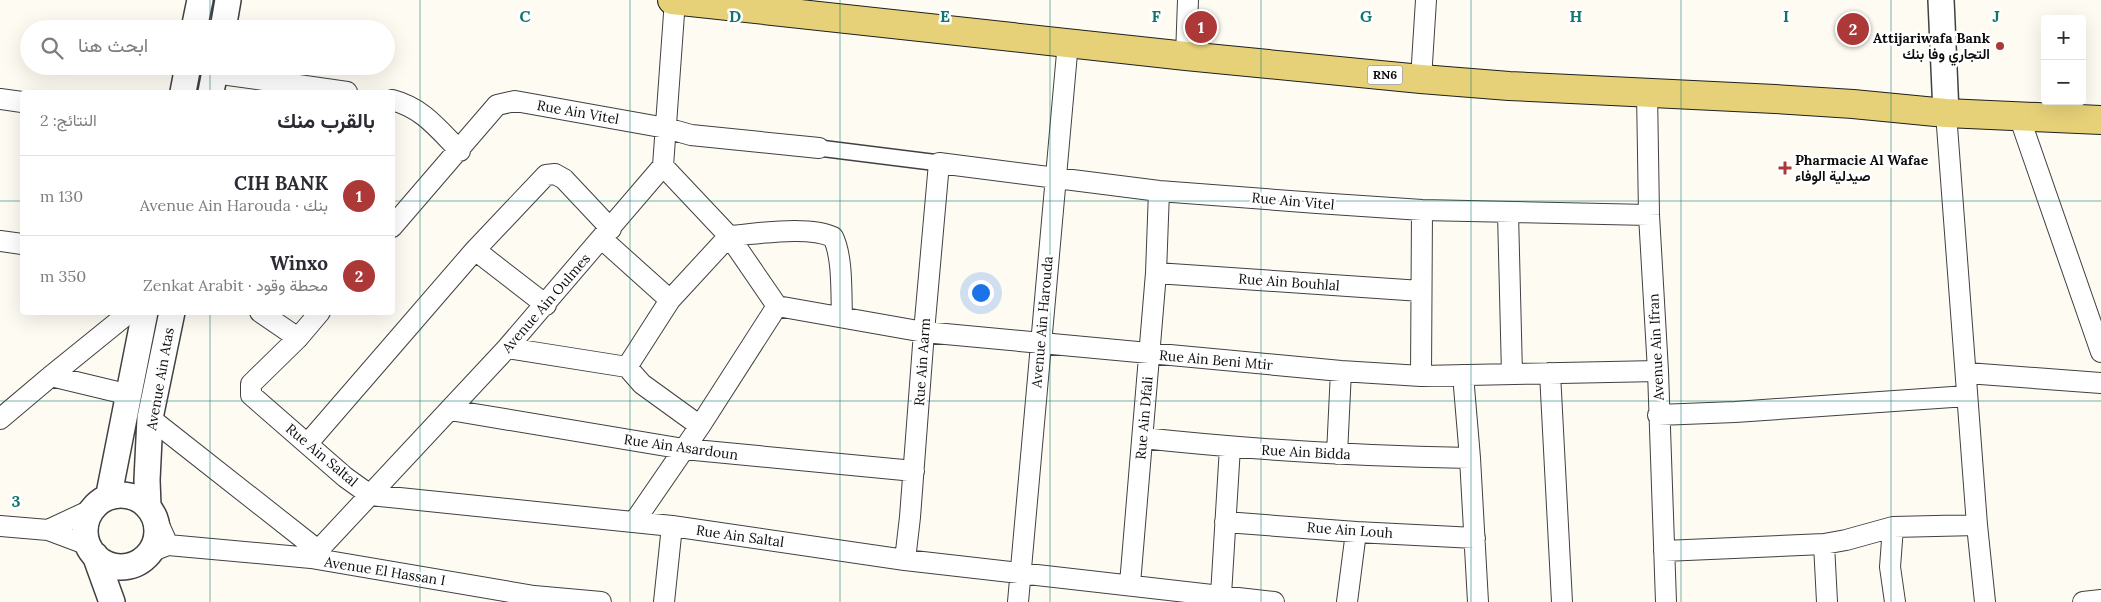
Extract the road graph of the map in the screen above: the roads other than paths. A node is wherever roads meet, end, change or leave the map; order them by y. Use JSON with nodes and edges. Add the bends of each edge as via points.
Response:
{"nodes":[{"id":1,"x":200,"y":0,"type":"edge"},
{"id":2,"x":228,"y":0,"type":"edge"},
{"id":3,"x":674,"y":0,"type":"edge"},
{"id":4,"x":1188,"y":0,"type":"edge"},
{"id":5,"x":1426,"y":0,"type":"edge"},
{"id":6,"x":1941,"y":0,"type":"edge"},
{"id":7,"x":706,"y":2,"type":"edge"},
{"id":8,"x":196,"y":20,"type":"edge"},
{"id":9,"x":225,"y":20,"type":"edge"},
{"id":10,"x":1068,"y":42,"type":"junction"},
{"id":11,"x":1186,"y":56,"type":"junction"},
{"id":12,"x":186,"y":75,"type":"edge"},
{"id":13,"x":214,"y":77,"type":"edge"},
{"id":14,"x":1421,"y":79,"type":"junction"},
{"id":15,"x":183,"y":90,"type":"edge"},
{"id":16,"x":329,"y":90,"type":"edge"},
{"id":17,"x":1647,"y":92,"type":"junction"},
{"id":18,"x":0,"y":99,"type":"edge"},
{"id":19,"x":395,"y":101,"type":"edge"},
{"id":20,"x":20,"y":102,"type":"edge"},
{"id":21,"x":1946,"y":113,"type":"junction"},
{"id":22,"x":2019,"y":116,"type":"junction"},
{"id":23,"x":2101,"y":120,"type":"edge"},
{"id":24,"x":666,"y":128,"type":"junction"},
{"id":25,"x":819,"y":148,"type":"joint"},
{"id":26,"x":460,"y":151,"type":"junction"},
{"id":27,"x":939,"y":163,"type":"junction"},
{"id":28,"x":663,"y":166,"type":"junction"},
{"id":29,"x":1055,"y":176,"type":"junction"},
{"id":30,"x":1159,"y":191,"type":"junction"},
{"id":31,"x":1422,"y":210,"type":"junction"},
{"id":32,"x":1508,"y":213,"type":"junction"},
{"id":33,"x":1649,"y":216,"type":"junction"},
{"id":34,"x":396,"y":217,"type":"edge"},
{"id":35,"x":606,"y":234,"type":"junction"},
{"id":36,"x":729,"y":236,"type":"junction"},
{"id":37,"x":0,"y":241,"type":"edge"},
{"id":38,"x":20,"y":244,"type":"edge"},
{"id":39,"x":475,"y":250,"type":"junction"},
{"id":40,"x":1156,"y":273,"type":"junction"},
{"id":41,"x":1421,"y":291,"type":"junction"},
{"id":42,"x":670,"y":300,"type":"junction"},
{"id":43,"x":546,"y":305,"type":"junction"},
{"id":44,"x":777,"y":306,"type":"junction"},
{"id":45,"x":126,"y":315,"type":"edge"},
{"id":46,"x":144,"y":315,"type":"edge"},
{"id":47,"x":171,"y":315,"type":"edge"},
{"id":48,"x":264,"y":315,"type":"edge"},
{"id":49,"x":317,"y":315,"type":"edge"},
{"id":50,"x":842,"y":318,"type":"junction"},
{"id":51,"x":924,"y":332,"type":"junction"},
{"id":52,"x":298,"y":338,"type":"junction"},
{"id":53,"x":1040,"y":343,"type":"junction"},
{"id":54,"x":507,"y":348,"type":"junction"},
{"id":55,"x":2101,"y":352,"type":"edge"},
{"id":56,"x":1150,"y":354,"type":"junction"},
{"id":57,"x":627,"y":367,"type":"junction"},
{"id":58,"x":1341,"y":371,"type":"junction"},
{"id":59,"x":1658,"y":371,"type":"junction"},
{"id":60,"x":1550,"y":373,"type":"junction"},
{"id":61,"x":1967,"y":373,"type":"junction"},
{"id":62,"x":1512,"y":374,"type":"junction"},
{"id":63,"x":1463,"y":375,"type":"junction"},
{"id":64,"x":51,"y":376,"type":"junction"},
{"id":65,"x":1421,"y":376,"type":"junction"},
{"id":66,"x":2101,"y":383,"type":"edge"},
{"id":67,"x":130,"y":395,"type":"junction"},
{"id":68,"x":1967,"y":396,"type":"junction"},
{"id":69,"x":450,"y":410,"type":"junction"},
{"id":70,"x":1658,"y":415,"type":"junction"},
{"id":71,"x":150,"y":418,"type":"junction"},
{"id":72,"x":0,"y":419,"type":"edge"},
{"id":73,"x":700,"y":426,"type":"junction"},
{"id":74,"x":1143,"y":438,"type":"junction"},
{"id":75,"x":308,"y":443,"type":"junction"},
{"id":76,"x":1230,"y":448,"type":"junction"},
{"id":77,"x":684,"y":450,"type":"junction"},
{"id":78,"x":1337,"y":454,"type":"junction"},
{"id":79,"x":1470,"y":458,"type":"junction"},
{"id":80,"x":914,"y":471,"type":"junction"},
{"id":81,"x":113,"y":495,"type":"junction"},
{"id":82,"x":370,"y":495,"type":"junction"},
{"id":83,"x":93,"y":509,"type":"junction"},
{"id":84,"x":151,"y":511,"type":"junction"},
{"id":85,"x":634,"y":522,"type":"junction"},
{"id":86,"x":1225,"y":522,"type":"junction"},
{"id":87,"x":1977,"y":525,"type":"junction"},
{"id":88,"x":0,"y":526,"type":"edge"},
{"id":89,"x":672,"y":526,"type":"junction"},
{"id":90,"x":1893,"y":527,"type":"junction"},
{"id":91,"x":48,"y":530,"type":"junction"},
{"id":92,"x":1356,"y":532,"type":"junction"},
{"id":93,"x":1475,"y":538,"type":"junction"},
{"id":94,"x":1824,"y":544,"type":"junction"},
{"id":95,"x":91,"y":550,"type":"junction"},
{"id":96,"x":1664,"y":551,"type":"junction"},
{"id":97,"x":153,"y":553,"type":"junction"},
{"id":98,"x":315,"y":554,"type":"junction"},
{"id":99,"x":905,"y":560,"type":"junction"},
{"id":100,"x":1020,"y":572,"type":"junction"},
{"id":101,"x":1130,"y":584,"type":"junction"},
{"id":102,"x":1221,"y":595,"type":"junction"},
{"id":103,"x":534,"y":599,"type":"edge"},
{"id":104,"x":2101,"y":600,"type":"edge"},
{"id":105,"x":112,"y":602,"type":"edge"},
{"id":106,"x":119,"y":602,"type":"edge"},
{"id":107,"x":601,"y":602,"type":"edge"},
{"id":108,"x":664,"y":602,"type":"edge"},
{"id":109,"x":1018,"y":602,"type":"edge"},
{"id":110,"x":1274,"y":602,"type":"edge"},
{"id":111,"x":1348,"y":602,"type":"edge"},
{"id":112,"x":1478,"y":602,"type":"edge"},
{"id":113,"x":1562,"y":602,"type":"edge"},
{"id":114,"x":1666,"y":602,"type":"edge"},
{"id":115,"x":1827,"y":602,"type":"edge"},
{"id":116,"x":1895,"y":602,"type":"edge"},
{"id":117,"x":1985,"y":602,"type":"edge"},
{"id":118,"x":2083,"y":602,"type":"edge"}],
"edges":[{"from":1,"to":8,"type":"street"},
{"from":2,"to":9,"type":"street"},
{"from":3,"to":7,"type":"main road","number":"RN6"},
{"from":3,"to":24,"type":"street"},
{"from":4,"to":11,"type":"street"},
{"from":5,"to":14,"type":"street"},
{"from":6,"to":21,"type":"street"},
{"from":7,"to":10,"type":"main road","number":"RN6"},
{"from":10,"to":11,"type":"main road","number":"RN6"},
{"from":10,"to":29,"type":"street","name":"Avenue Ain Harouda"},
{"from":11,"to":14,"type":"main road","number":"RN6"},
{"from":12,"to":15,"type":"street"},
{"from":13,"to":16,"type":"street"},
{"from":14,"to":17,"type":"main road","number":"RN6"},
{"from":17,"to":21,"type":"main road","number":"RN6"},
{"from":17,"to":33,"type":"street","name":"Avenue Ain Ifran"},
{"from":18,"to":20,"type":"street"},
{"from":19,"to":26,"type":"street","via":[[424,114]]},
{"from":21,"to":22,"type":"main road","number":"RN6"},
{"from":21,"to":61,"type":"street"},
{"from":22,"to":23,"type":"main road","number":"RN6"},
{"from":22,"to":55,"type":"street"},
{"from":24,"to":25,"type":"street","name":"Rue Ain Vitel","via":[[691,135]]},
{"from":24,"to":26,"type":"street","name":"Rue Ain Vitel","via":[[515,101],[504,102],[497,105]]},
{"from":24,"to":28,"type":"street"},
{"from":25,"to":27,"type":"street"},
{"from":26,"to":34,"type":"street","name":"Rue Ain Vitel"},
{"from":27,"to":29,"type":"street","name":"Rue Ain Vitel"},
{"from":27,"to":51,"type":"street","name":"Rue Ain Aarm"},
{"from":28,"to":35,"type":"street","name":"Avenue Ain Oulmes"},
{"from":28,"to":36,"type":"street"},
{"from":29,"to":30,"type":"street","name":"Rue Ain Vitel"},
{"from":29,"to":53,"type":"street","name":"Avenue Ain Harouda"},
{"from":30,"to":31,"type":"street","name":"Rue Ain Vitel"},
{"from":30,"to":40,"type":"street","name":"Rue Ain Dfali"},
{"from":31,"to":32,"type":"street","name":"Rue Ain Vitel"},
{"from":31,"to":41,"type":"street"},
{"from":32,"to":33,"type":"street","name":"Rue Ain Vitel"},
{"from":32,"to":62,"type":"street"},
{"from":33,"to":59,"type":"street","name":"Avenue Ain Ifran"},
{"from":35,"to":39,"type":"street","via":[[564,179],[551,174],[541,179]]},
{"from":35,"to":42,"type":"street"},
{"from":35,"to":43,"type":"street","name":"Avenue Ain Oulmes"},
{"from":36,"to":42,"type":"street"},
{"from":36,"to":44,"type":"street"},
{"from":36,"to":50,"type":"street","via":[[801,231],[833,237],[838,257]]},
{"from":37,"to":38,"type":"street"},
{"from":39,"to":43,"type":"street"},
{"from":39,"to":75,"type":"street"},
{"from":40,"to":41,"type":"street","name":"Rue Ain Bouhlal"},
{"from":40,"to":56,"type":"street","name":"Rue Ain Dfali"},
{"from":41,"to":65,"type":"street"},
{"from":42,"to":57,"type":"street"},
{"from":43,"to":54,"type":"street","name":"Avenue Ain Oulmes"},
{"from":44,"to":50,"type":"street","name":"Rue Ain Beni Mtir"},
{"from":44,"to":73,"type":"street"},
{"from":45,"to":64,"type":"street"},
{"from":46,"to":67,"type":"street","name":"Avenue Ain Atas"},
{"from":47,"to":71,"type":"street","name":"Avenue Ain Atas"},
{"from":48,"to":52,"type":"street"},
{"from":49,"to":52,"type":"street"},
{"from":50,"to":51,"type":"street","name":"Rue Ain Beni Mtir"},
{"from":51,"to":53,"type":"street","name":"Rue Ain Beni Mtir"},
{"from":51,"to":80,"type":"street","name":"Rue Ain Aarm"},
{"from":52,"to":75,"type":"street","name":"Rue Ain Saltal","via":[[251,384],[251,395]]},
{"from":53,"to":56,"type":"street","name":"Rue Ain Beni Mtir"},
{"from":53,"to":100,"type":"street","name":"Avenue Ain Harouda"},
{"from":54,"to":57,"type":"street"},
{"from":54,"to":69,"type":"street","name":"Avenue Ain Oulmes"},
{"from":56,"to":58,"type":"street","name":"Rue Ain Beni Mtir"},
{"from":56,"to":74,"type":"street","name":"Rue Ain Dfali"},
{"from":57,"to":73,"type":"street","via":[[642,384]]},
{"from":58,"to":65,"type":"street","name":"Rue Ain Beni Mtir"},
{"from":58,"to":78,"type":"street"},
{"from":59,"to":60,"type":"street","name":"Rue Ain Beni Mtir"},
{"from":59,"to":70,"type":"street","name":"Avenue Ain Ifran"},
{"from":60,"to":62,"type":"street","name":"Rue Ain Beni Mtir"},
{"from":60,"to":113,"type":"street"},
{"from":61,"to":66,"type":"street"},
{"from":61,"to":68,"type":"street"},
{"from":62,"to":63,"type":"street","name":"Rue Ain Beni Mtir"},
{"from":63,"to":65,"type":"street","name":"Rue Ain Beni Mtir"},
{"from":63,"to":79,"type":"street"},
{"from":64,"to":67,"type":"street"},
{"from":64,"to":72,"type":"street"},
{"from":67,"to":81,"type":"street","name":"Avenue Ain Atas","via":[[109,494]]},
{"from":68,"to":70,"type":"street"},
{"from":68,"to":87,"type":"street"},
{"from":69,"to":77,"type":"street","name":"Rue Ain Asardoun"},
{"from":69,"to":82,"type":"street","name":"Avenue Ain Oulmes"},
{"from":70,"to":96,"type":"street","name":"Avenue Ain Ifran"},
{"from":71,"to":84,"type":"street","name":"Avenue Ain Atas","via":[[147,480]]},
{"from":71,"to":98,"type":"street"},
{"from":73,"to":77,"type":"street"},
{"from":74,"to":76,"type":"street","name":"Rue Ain Bidda"},
{"from":74,"to":101,"type":"street","name":"Rue Ain Dfali"},
{"from":75,"to":82,"type":"street","name":"Rue Ain Saltal"},
{"from":76,"to":78,"type":"street","name":"Rue Ain Bidda"},
{"from":76,"to":86,"type":"street"},
{"from":77,"to":80,"type":"street","name":"Rue Ain Asardoun"},
{"from":77,"to":85,"type":"street"},
{"from":78,"to":79,"type":"street","name":"Rue Ain Bidda"},
{"from":79,"to":93,"type":"street"},
{"from":80,"to":99,"type":"street","name":"Rue Ain Aarm"},
{"from":81,"to":83,"type":"street"},
{"from":81,"to":84,"type":"street","via":[[138,498]]},
{"from":82,"to":85,"type":"street","name":"Rue Ain Saltal"},
{"from":82,"to":98,"type":"street","name":"Avenue Ain Oulmes"},
{"from":83,"to":91,"type":"street"},
{"from":83,"to":95,"type":"street","via":[[86,526]]},
{"from":84,"to":97,"type":"street","via":[[158,528]]},
{"from":85,"to":89,"type":"street","name":"Rue Ain Saltal"},
{"from":86,"to":92,"type":"street","name":"Rue Ain Louh"},
{"from":86,"to":102,"type":"street"},
{"from":87,"to":90,"type":"street"},
{"from":87,"to":117,"type":"street"},
{"from":88,"to":91,"type":"street"},
{"from":89,"to":99,"type":"street","name":"Rue Ain Saltal"},
{"from":89,"to":108,"type":"street"},
{"from":90,"to":94,"type":"street"},
{"from":90,"to":116,"type":"street","via":[[1890,567]]},
{"from":91,"to":95,"type":"street"},
{"from":92,"to":93,"type":"street","name":"Rue Ain Louh"},
{"from":92,"to":111,"type":"street"},
{"from":93,"to":112,"type":"street"},
{"from":94,"to":96,"type":"street"},
{"from":94,"to":115,"type":"street"},
{"from":95,"to":97,"type":"street","via":[[112,566],[122,567]]},
{"from":95,"to":105,"type":"street"},
{"from":96,"to":114,"type":"street","name":"Avenue Ain Ifran"},
{"from":97,"to":98,"type":"street","name":"Avenue El Hassan I"},
{"from":97,"to":106,"type":"street"},
{"from":98,"to":103,"type":"street","name":"Avenue El Hassan I"},
{"from":99,"to":100,"type":"street","name":"Rue Ain Saltal"},
{"from":100,"to":101,"type":"street","name":"Rue Ain Saltal"},
{"from":100,"to":109,"type":"street","name":"Avenue Ain Harouda"},
{"from":101,"to":102,"type":"street","name":"Rue Ain Saltal"},
{"from":102,"to":110,"type":"street","name":"Rue Ain Saltal"},
{"from":103,"to":107,"type":"street","name":"Avenue El Hassan I"},
{"from":104,"to":118,"type":"street"}]}
